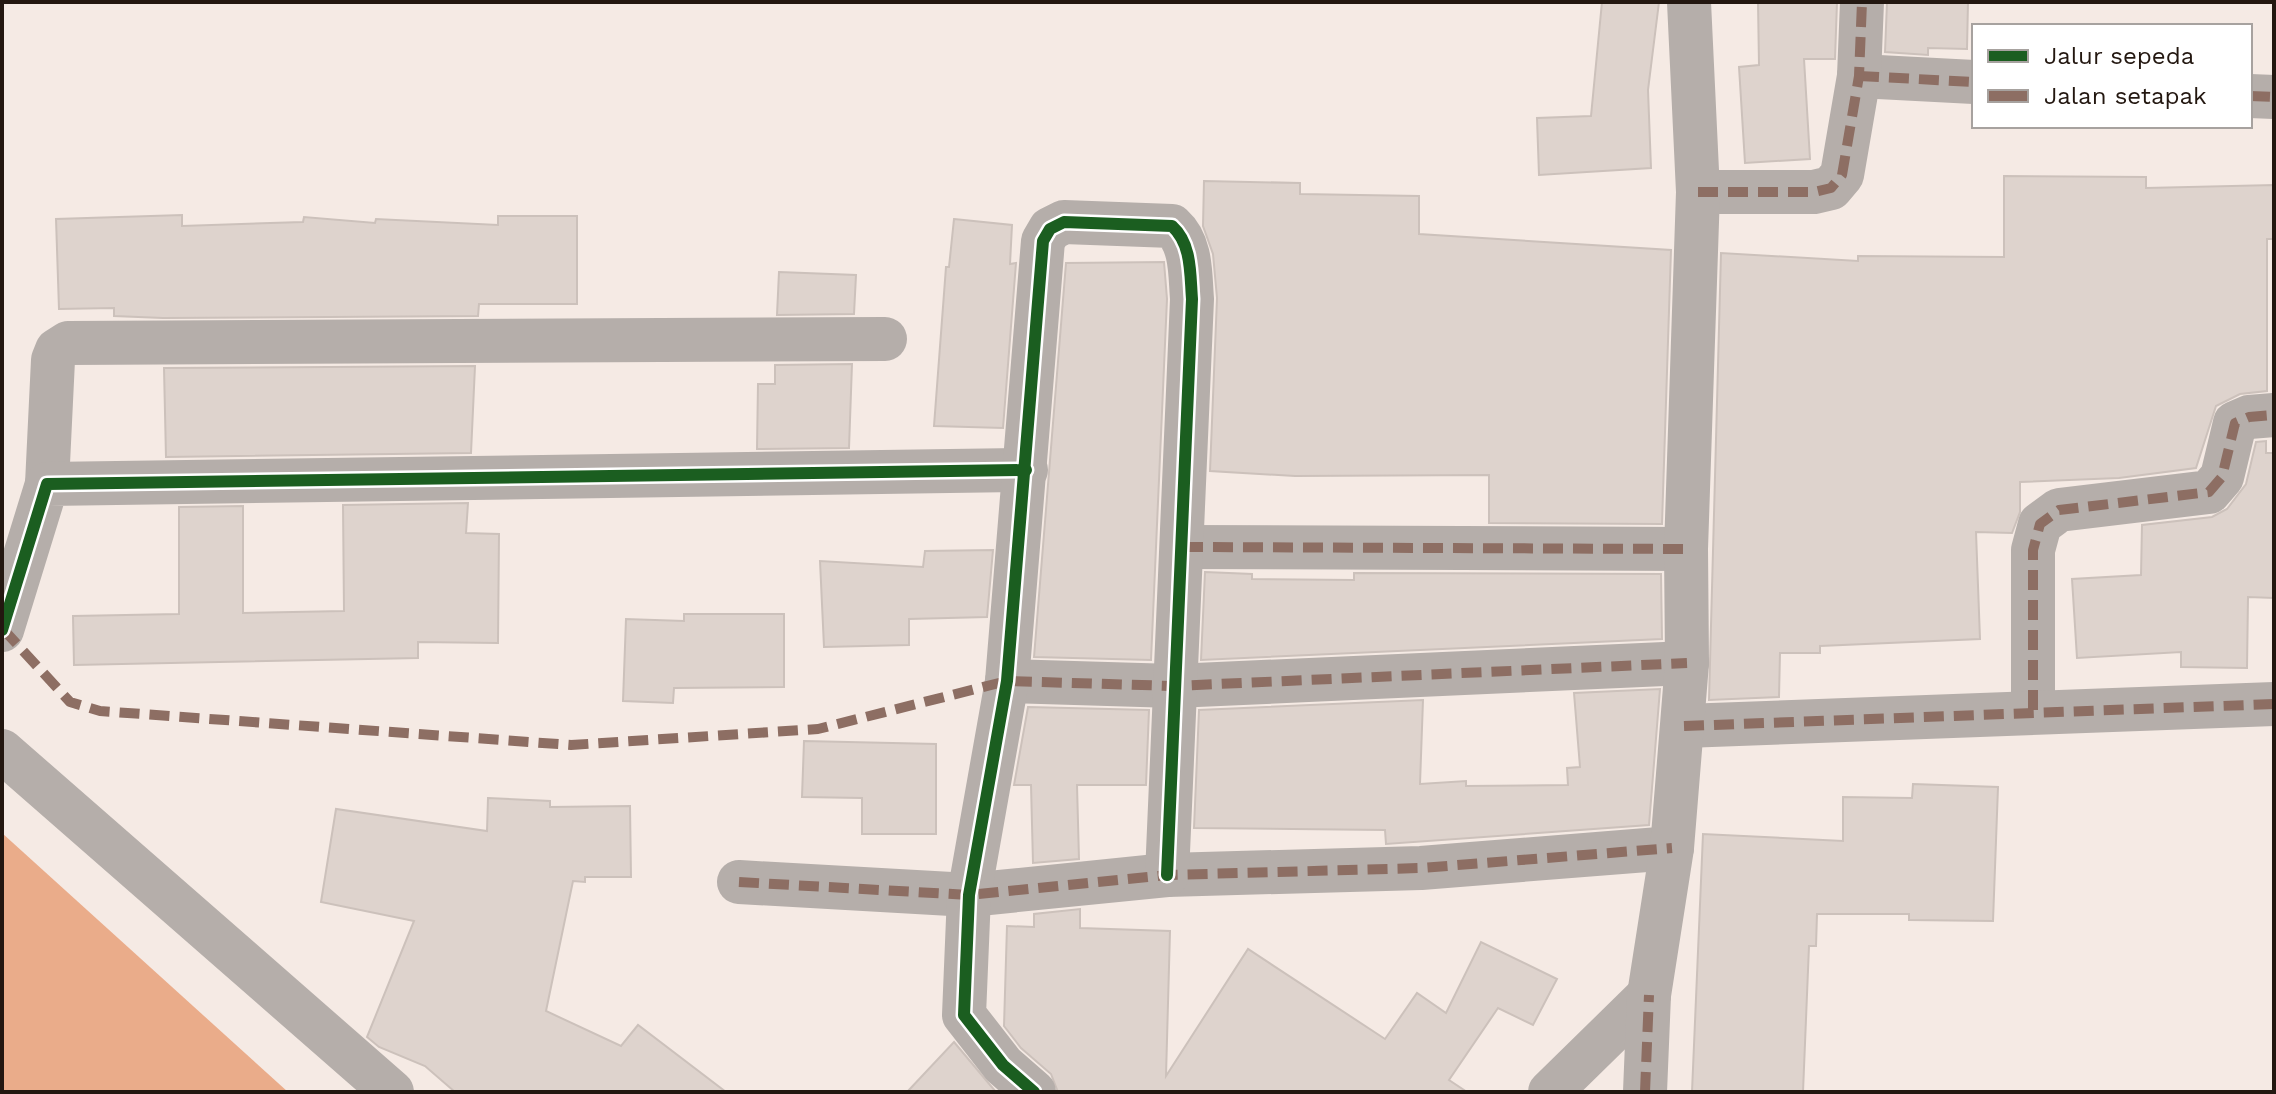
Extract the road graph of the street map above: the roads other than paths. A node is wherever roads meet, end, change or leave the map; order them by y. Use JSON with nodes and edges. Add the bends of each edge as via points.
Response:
{"nodes":[{"id":1,"x":1689,"y":2,"type":"edge"},
{"id":2,"x":1862,"y":2,"type":"edge"},
{"id":3,"x":1859,"y":76,"type":"junction"},
{"id":4,"x":1972,"y":82,"type":"edge"},
{"id":5,"x":2252,"y":96,"type":"edge"},
{"id":6,"x":2274,"y":97,"type":"edge"},
{"id":7,"x":1698,"y":192,"type":"junction"},
{"id":8,"x":885,"y":339,"type":"dead end"},
{"id":9,"x":2274,"y":415,"type":"edge"},
{"id":10,"x":1026,"y":470,"type":"junction"},
{"id":11,"x":47,"y":484,"type":"junction"},
{"id":12,"x":1183,"y":547,"type":"junction"},
{"id":13,"x":1686,"y":549,"type":"junction"},
{"id":14,"x":2,"y":630,"type":"edge"},
{"id":15,"x":1687,"y":663,"type":"junction"},
{"id":16,"x":1007,"y":681,"type":"junction"},
{"id":17,"x":1174,"y":686,"type":"junction"},
{"id":18,"x":2274,"y":704,"type":"edge"},
{"id":19,"x":2033,"y":710,"type":"junction"},
{"id":20,"x":1684,"y":726,"type":"junction"},
{"id":21,"x":2,"y":751,"type":"edge"},
{"id":22,"x":1672,"y":848,"type":"junction"},
{"id":23,"x":1167,"y":875,"type":"junction"},
{"id":24,"x":739,"y":882,"type":"dead end"},
{"id":25,"x":969,"y":895,"type":"junction"},
{"id":26,"x":1649,"y":995,"type":"junction"},
{"id":27,"x":392,"y":1092,"type":"edge"},
{"id":28,"x":1034,"y":1092,"type":"edge"},
{"id":29,"x":1550,"y":1092,"type":"edge"},
{"id":30,"x":1645,"y":1092,"type":"edge"}],
"edges":[{"from":1,"to":7,"type":"street"},
{"from":2,"to":3,"type":"street"},
{"from":3,"to":4,"type":"street"},
{"from":3,"to":7,"type":"street","via":[[1842,175],[1831,188]]},
{"from":5,"to":6,"type":"street"},
{"from":7,"to":13,"type":"street"},
{"from":8,"to":11,"type":"street","via":[[68,343],[53,360]]},
{"from":9,"to":19,"type":"street","via":[[2235,423],[2222,477],[2209,492],[2059,510],[2040,524],[2033,550]]},
{"from":10,"to":11,"type":"street"},
{"from":10,"to":12,"type":"street","via":[[1043,241],[1050,229],[1064,222],[1172,226],[1183,236],[1192,299]]},
{"from":10,"to":16,"type":"street"},
{"from":11,"to":14,"type":"street"},
{"from":12,"to":13,"type":"street"},
{"from":12,"to":17,"type":"street"},
{"from":13,"to":15,"type":"street"},
{"from":15,"to":17,"type":"street"},
{"from":15,"to":20,"type":"street"},
{"from":16,"to":17,"type":"street"},
{"from":16,"to":25,"type":"street"},
{"from":17,"to":23,"type":"street"},
{"from":18,"to":19,"type":"street"},
{"from":19,"to":20,"type":"street"},
{"from":20,"to":22,"type":"street"},
{"from":21,"to":27,"type":"street"},
{"from":22,"to":23,"type":"street","via":[[1421,868]]},
{"from":22,"to":26,"type":"street"},
{"from":23,"to":25,"type":"street"},
{"from":24,"to":25,"type":"street"},
{"from":25,"to":28,"type":"street","via":[[964,1015],[1003,1065]]},
{"from":26,"to":29,"type":"street"},
{"from":26,"to":30,"type":"street"}]}
